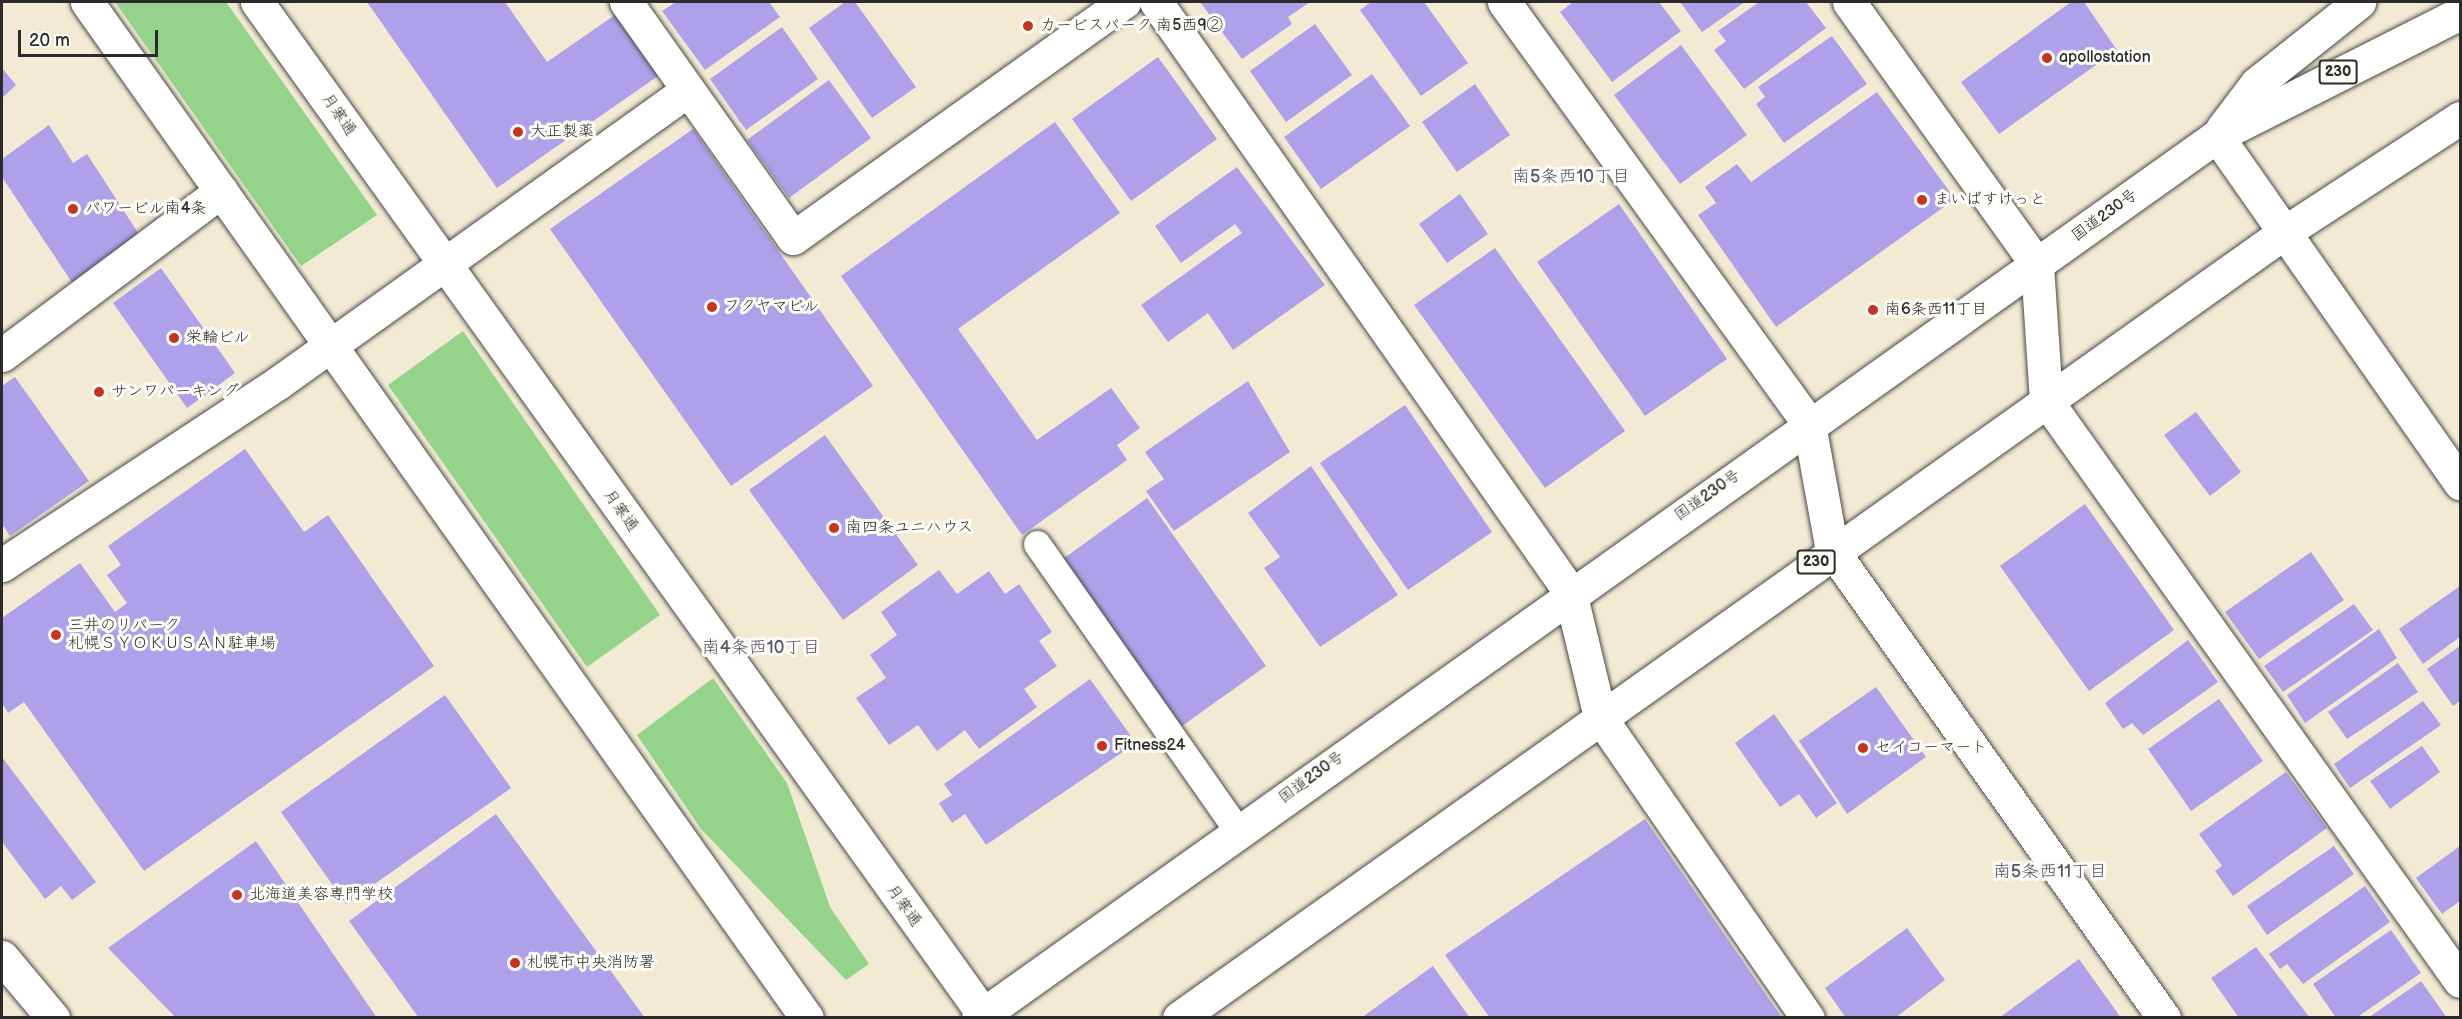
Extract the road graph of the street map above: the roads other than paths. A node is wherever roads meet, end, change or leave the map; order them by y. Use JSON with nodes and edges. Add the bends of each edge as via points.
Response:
{"nodes":[{"id":1,"x":87,"y":2,"type":"edge"},
{"id":2,"x":257,"y":2,"type":"edge"},
{"id":3,"x":626,"y":2,"type":"edge"},
{"id":4,"x":1124,"y":2,"type":"edge"},
{"id":5,"x":1156,"y":2,"type":"edge"},
{"id":6,"x":1504,"y":2,"type":"edge"},
{"id":7,"x":1849,"y":2,"type":"edge"},
{"id":8,"x":2359,"y":2,"type":"edge"},
{"id":9,"x":2460,"y":13,"type":"edge"},
{"id":10,"x":688,"y":90,"type":"junction"},
{"id":11,"x":2460,"y":118,"type":"edge"},
{"id":12,"x":2217,"y":136,"type":"junction"},
{"id":13,"x":221,"y":191,"type":"junction"},
{"id":14,"x":2285,"y":231,"type":"junction"},
{"id":15,"x":444,"y":265,"type":"junction"},
{"id":16,"x":2037,"y":265,"type":"junction"},
{"id":17,"x":330,"y":345,"type":"junction"},
{"id":18,"x":2,"y":355,"type":"edge"},
{"id":19,"x":2046,"y":400,"type":"junction"},
{"id":20,"x":1809,"y":424,"type":"junction"},
{"id":21,"x":2460,"y":483,"type":"edge"},
{"id":22,"x":1037,"y":544,"type":"dead end"},
{"id":23,"x":1832,"y":550,"type":"junction"},
{"id":24,"x":2,"y":565,"type":"edge"},
{"id":25,"x":1570,"y":592,"type":"junction"},
{"id":26,"x":1599,"y":717,"type":"junction"},
{"id":27,"x":1238,"y":831,"type":"junction"},
{"id":28,"x":2,"y":957,"type":"edge"},
{"id":29,"x":2460,"y":981,"type":"edge"},
{"id":30,"x":983,"y":1016,"type":"edge"},
{"id":31,"x":53,"y":1017,"type":"edge"},
{"id":32,"x":807,"y":1017,"type":"edge"},
{"id":33,"x":1179,"y":1017,"type":"edge"},
{"id":34,"x":1808,"y":1017,"type":"edge"},
{"id":35,"x":2164,"y":1017,"type":"edge"}],
"edges":[{"from":1,"to":13,"type":"main road"},
{"from":2,"to":15,"type":"main road","name":"月寒通"},
{"from":3,"to":10,"type":"main road"},
{"from":4,"to":10,"type":"main road","via":[[793,238]]},
{"from":5,"to":25,"type":"main road"},
{"from":6,"to":20,"type":"main road"},
{"from":7,"to":16,"type":"main road"},
{"from":8,"to":12,"type":"main road","via":[[2256,84]]},
{"from":9,"to":12,"type":"main road","name":"国道230号","number":"230"},
{"from":10,"to":15,"type":"main road"},
{"from":11,"to":14,"type":"main road","number":"230"},
{"from":12,"to":14,"type":"main road"},
{"from":12,"to":16,"type":"main road","name":"国道230号","number":"230"},
{"from":13,"to":17,"type":"main road"},
{"from":13,"to":18,"type":"main road"},
{"from":14,"to":19,"type":"main road","number":"230"},
{"from":14,"to":21,"type":"main road"},
{"from":15,"to":17,"type":"main road"},
{"from":15,"to":30,"type":"main road","name":"月寒通"},
{"from":16,"to":19,"type":"main road"},
{"from":16,"to":20,"type":"main road","name":"国道230号","number":"230"},
{"from":17,"to":24,"type":"main road"},
{"from":17,"to":32,"type":"main road"},
{"from":19,"to":23,"type":"main road","number":"230"},
{"from":19,"to":29,"type":"main road"},
{"from":20,"to":23,"type":"main road"},
{"from":20,"to":25,"type":"main road","name":"国道230号","number":"230"},
{"from":22,"to":27,"type":"lane"},
{"from":23,"to":26,"type":"main road","number":"230"},
{"from":23,"to":35,"type":"main road"},
{"from":25,"to":26,"type":"main road"},
{"from":25,"to":27,"type":"main road","name":"国道230号","number":"230"},
{"from":26,"to":33,"type":"main road","number":"230"},
{"from":26,"to":34,"type":"main road"},
{"from":27,"to":30,"type":"main road","name":"国道230号","number":"230"},
{"from":28,"to":31,"type":"main road"}]}
